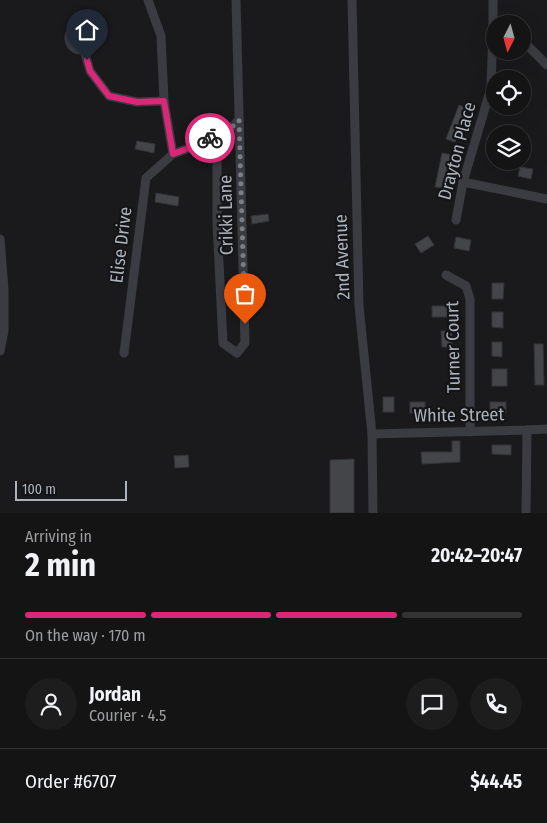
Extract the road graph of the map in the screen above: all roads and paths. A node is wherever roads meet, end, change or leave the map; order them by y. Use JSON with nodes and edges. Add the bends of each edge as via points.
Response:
{"nodes":[{"id":1,"x":148,"y":0,"type":"edge"},
{"id":2,"x":236,"y":0,"type":"edge"},
{"id":3,"x":352,"y":0,"type":"edge"},
{"id":4,"x":493,"y":0,"type":"edge"},
{"id":5,"x":494,"y":15,"type":"edge"},
{"id":6,"x":531,"y":49,"type":"edge"},
{"id":7,"x":84,"y":50,"type":"dead end"},
{"id":8,"x":492,"y":60,"type":"edge"},
{"id":9,"x":547,"y":65,"type":"edge"},
{"id":10,"x":164,"y":101,"type":"junction"},
{"id":11,"x":239,"y":120,"type":"junction"},
{"id":12,"x":217,"y":136,"type":"junction"},
{"id":13,"x":173,"y":154,"type":"junction"},
{"id":14,"x":463,"y":182,"type":"junction"},
{"id":15,"x":547,"y":199,"type":"edge"},
{"id":16,"x":456,"y":220,"type":"dead end"},
{"id":17,"x":0,"y":239,"type":"edge"},
{"id":18,"x":446,"y":274,"type":"dead end"},
{"id":19,"x":0,"y":352,"type":"edge"},
{"id":20,"x":124,"y":353,"type":"dead end"},
{"id":21,"x":547,"y":429,"type":"edge"},
{"id":22,"x":527,"y":430,"type":"junction"},
{"id":23,"x":470,"y":432,"type":"junction"},
{"id":24,"x":372,"y":434,"type":"junction"},
{"id":25,"x":373,"y":513,"type":"edge"},
{"id":26,"x":526,"y":513,"type":"edge"}],
"edges":[{"from":1,"to":10,"type":"street","via":[[161,36]]},
{"from":2,"to":11,"type":"street","name":"Crikki Lane"},
{"from":3,"to":24,"type":"street","name":"2nd Avenue","via":[[359,306]]},
{"from":4,"to":5,"type":"street","name":"Drayton Place"},
{"from":6,"to":9,"type":"street"},
{"from":7,"to":10,"type":"street","via":[[90,71],[109,96],[137,102]]},
{"from":8,"to":14,"type":"street","name":"Drayton Place","via":[[491,88]]},
{"from":10,"to":13,"type":"street"},
{"from":11,"to":12,"type":"street","name":"Elise Drive","via":[[225,134]]},
{"from":11,"to":12,"type":"street","name":"Crikki Lane","via":[[245,343],[237,353],[223,343],[217,224]]},
{"from":12,"to":13,"type":"street","name":"Elise Drive"},
{"from":13,"to":20,"type":"street","name":"Elise Drive","via":[[146,178]]},
{"from":14,"to":15,"type":"street"},
{"from":14,"to":16,"type":"street","name":"Drayton Place"},
{"from":17,"to":19,"type":"street","via":[[4,289],[4,331]]},
{"from":18,"to":23,"type":"street","name":"Turner Court","via":[[466,286],[470,298]]},
{"from":21,"to":22,"type":"street","name":"White Street"},
{"from":22,"to":23,"type":"street","name":"White Street"},
{"from":22,"to":26,"type":"street"},
{"from":23,"to":24,"type":"street","name":"White Street"},
{"from":24,"to":25,"type":"street","name":"2nd Avenue"}]}
